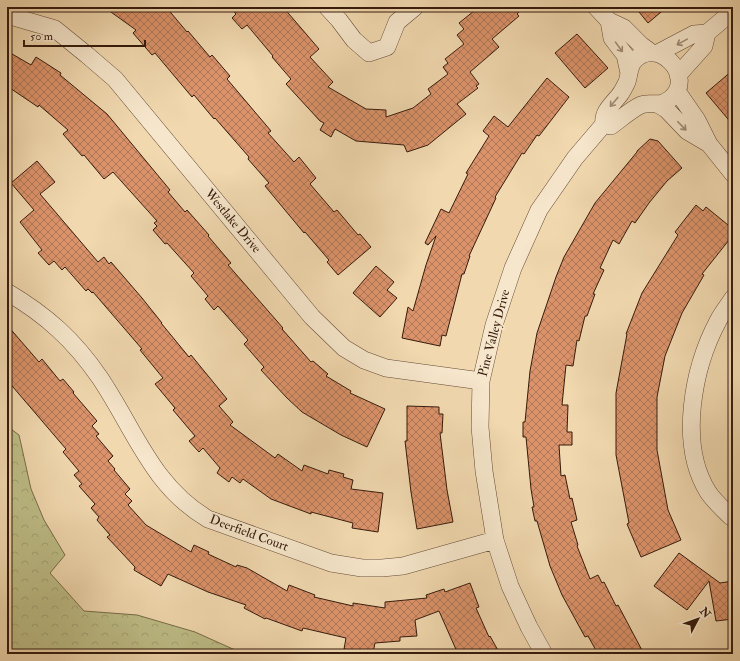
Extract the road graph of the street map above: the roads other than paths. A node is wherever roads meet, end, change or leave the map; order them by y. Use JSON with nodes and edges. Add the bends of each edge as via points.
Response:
{"nodes":[{"id":1,"x":328,"y":7,"type":"edge"},
{"id":2,"x":415,"y":7,"type":"edge"},
{"id":3,"x":596,"y":7,"type":"edge"},
{"id":4,"x":733,"y":11,"type":"edge"},
{"id":5,"x":7,"y":15,"type":"edge"},
{"id":6,"x":609,"y":21,"type":"junction"},
{"id":7,"x":707,"y":33,"type":"junction"},
{"id":8,"x":655,"y":53,"type":"junction"},
{"id":9,"x":628,"y":77,"type":"junction"},
{"id":10,"x":678,"y":83,"type":"junction"},
{"id":11,"x":651,"y":104,"type":"junction"},
{"id":12,"x":604,"y":124,"type":"junction"},
{"id":13,"x":709,"y":144,"type":"junction"},
{"id":14,"x":733,"y":174,"type":"edge"},
{"id":15,"x":7,"y":292,"type":"edge"},
{"id":16,"x":733,"y":298,"type":"edge"},
{"id":17,"x":481,"y":381,"type":"junction"},
{"id":18,"x":731,"y":517,"type":"dead end"},
{"id":19,"x":495,"y":540,"type":"junction"},
{"id":20,"x":544,"y":654,"type":"edge"}],
"edges":[{"from":1,"to":2,"type":"street","via":[[354,40],[369,53],[387,47],[397,22]]},
{"from":3,"to":6,"type":"street"},
{"from":4,"to":7,"type":"street","name":"Pine Valley Drive"},
{"from":5,"to":17,"type":"street","name":"Westlake Drive","via":[[54,30],[115,79],[312,317],[344,348],[364,360],[386,368]]},
{"from":6,"to":8,"type":"street","via":[[624,28],[641,45]]},
{"from":6,"to":9,"type":"street","one_way":true,"via":[[612,38],[625,55]]},
{"from":7,"to":8,"type":"street","name":"Pine Valley Drive","one_way":true,"via":[[694,34]]},
{"from":7,"to":10,"type":"street","name":"Pine Valley Drive","via":[[704,46]]},
{"from":8,"to":9,"type":"street","name":"Pine Valley Drive","via":[[637,58]]},
{"from":8,"to":10,"type":"street","via":[[665,56],[675,66]]},
{"from":9,"to":11,"type":"street","via":[[633,96],[638,101]]},
{"from":9,"to":12,"type":"street","name":"Pine Valley Drive","one_way":true,"via":[[620,94],[605,113]]},
{"from":10,"to":11,"type":"street","name":"Pine Valley Drive","via":[[669,100]]},
{"from":10,"to":13,"type":"street"},
{"from":11,"to":12,"type":"street","name":"Pine Valley Drive","via":[[611,126]]},
{"from":11,"to":13,"type":"street","one_way":true,"via":[[666,109],[687,131]]},
{"from":12,"to":17,"type":"street","name":"Pine Valley Drive","via":[[575,158],[539,210],[513,268],[494,325]]},
{"from":13,"to":14,"type":"street"},
{"from":15,"to":19,"type":"street","name":"Deerfield Court","via":[[41,314],[71,341],[100,378],[165,484],[195,512],[208,519],[331,563],[362,568],[403,566]]},
{"from":16,"to":18,"type":"street","via":[[718,320],[698,373],[692,429],[694,453],[708,492]]},
{"from":17,"to":19,"type":"street","name":"Pine Valley Drive","via":[[480,427]]},
{"from":19,"to":20,"type":"street","name":"Pine Valley Drive","via":[[510,586]]}]}
